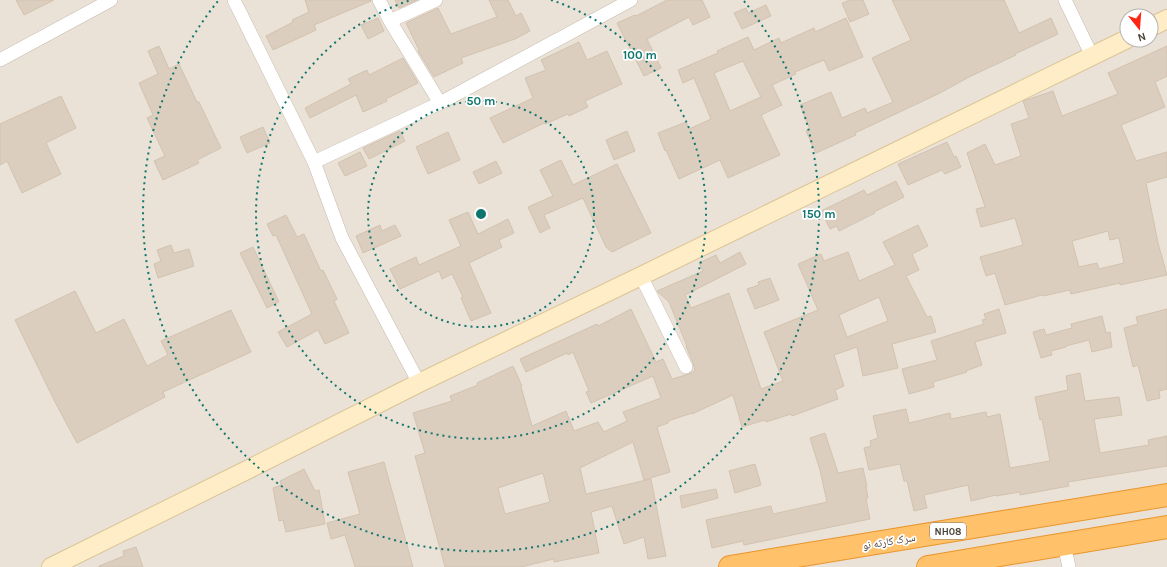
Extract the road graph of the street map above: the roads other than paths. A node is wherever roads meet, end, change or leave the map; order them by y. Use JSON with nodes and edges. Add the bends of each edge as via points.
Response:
{"nodes":[{"id":1,"x":111,"y":0,"type":"edge"},
{"id":2,"x":234,"y":0,"type":"edge"},
{"id":3,"x":379,"y":0,"type":"edge"},
{"id":4,"x":436,"y":0,"type":"edge"},
{"id":5,"x":631,"y":0,"type":"edge"},
{"id":6,"x":1065,"y":0,"type":"edge"},
{"id":7,"x":390,"y":21,"type":"junction"},
{"id":8,"x":1119,"y":43,"type":"edge"},
{"id":9,"x":1092,"y":56,"type":"junction"},
{"id":10,"x":0,"y":60,"type":"edge"},
{"id":11,"x":440,"y":103,"type":"junction"},
{"id":12,"x":314,"y":162,"type":"junction"},
{"id":13,"x":641,"y":276,"type":"junction"},
{"id":14,"x":686,"y":367,"type":"dead end"},
{"id":15,"x":419,"y":383,"type":"junction"},
{"id":16,"x":1167,"y":495,"type":"edge"},
{"id":17,"x":1167,"y":527,"type":"edge"},
{"id":18,"x":1064,"y":544,"type":"junction"},
{"id":19,"x":51,"y":567,"type":"edge"},
{"id":20,"x":730,"y":567,"type":"edge"},
{"id":21,"x":928,"y":567,"type":"edge"},
{"id":22,"x":1069,"y":567,"type":"edge"}],
"edges":[{"from":1,"to":10,"type":"street"},
{"from":2,"to":12,"type":"street"},
{"from":3,"to":7,"type":"street"},
{"from":4,"to":7,"type":"street"},
{"from":5,"to":11,"type":"street"},
{"from":6,"to":9,"type":"street"},
{"from":7,"to":11,"type":"street"},
{"from":8,"to":9,"type":"main road"},
{"from":9,"to":13,"type":"main road"},
{"from":11,"to":12,"type":"street"},
{"from":12,"to":15,"type":"street","via":[[342,238]]},
{"from":13,"to":14,"type":"street"},
{"from":13,"to":15,"type":"main road"},
{"from":15,"to":19,"type":"main road"},
{"from":16,"to":20,"type":"highway","name":"سرک کارته نو","number":"NH08"},
{"from":17,"to":18,"type":"highway"},
{"from":18,"to":21,"type":"highway"},
{"from":18,"to":22,"type":"street"}]}
